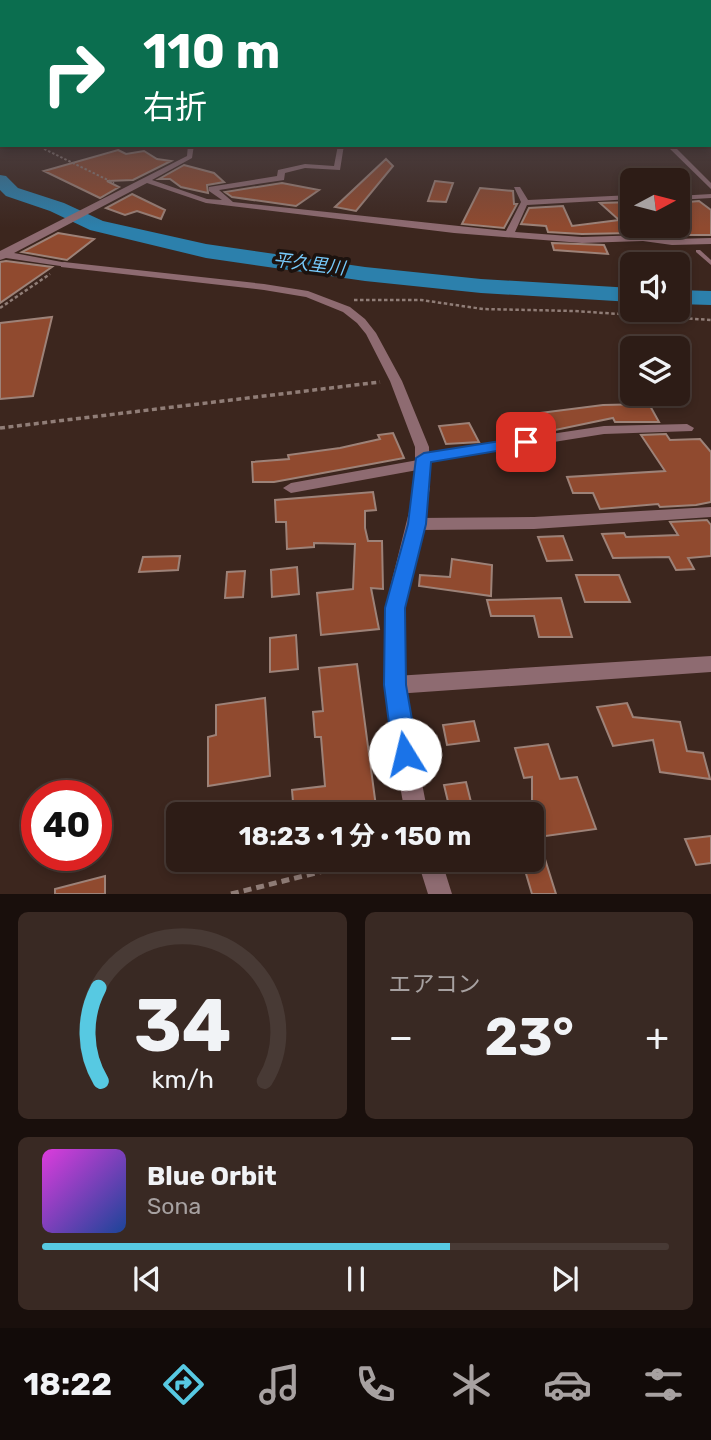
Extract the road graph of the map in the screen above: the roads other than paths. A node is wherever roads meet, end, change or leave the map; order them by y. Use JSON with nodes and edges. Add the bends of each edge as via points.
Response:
{"nodes":[{"id":1,"x":191,"y":147,"type":"edge"},
{"id":2,"x":341,"y":147,"type":"edge"},
{"id":3,"x":671,"y":147,"type":"edge"},
{"id":4,"x":146,"y":180,"type":"junction"},
{"id":5,"x":711,"y":187,"type":"edge"},
{"id":6,"x":517,"y":189,"type":"dead end"},
{"id":7,"x":711,"y":196,"type":"edge"},
{"id":8,"x":690,"y":197,"type":"edge"},
{"id":9,"x":620,"y":198,"type":"edge"},
{"id":10,"x":229,"y":202,"type":"junction"},
{"id":11,"x":524,"y":203,"type":"junction"},
{"id":12,"x":509,"y":235,"type":"junction"},
{"id":13,"x":711,"y":241,"type":"edge"},
{"id":14,"x":698,"y":251,"type":"dead end"},
{"id":15,"x":2,"y":255,"type":"edge"},
{"id":16,"x":711,"y":263,"type":"edge"},
{"id":17,"x":687,"y":428,"type":"dead end"},
{"id":18,"x":424,"y":461,"type":"junction"},
{"id":19,"x":291,"y":488,"type":"dead end"},
{"id":20,"x":711,"y":512,"type":"edge"},
{"id":21,"x":417,"y":524,"type":"junction"},
{"id":22,"x":711,"y":664,"type":"edge"},
{"id":23,"x":395,"y":685,"type":"junction"},
{"id":24,"x":414,"y":802,"type":"edge"},
{"id":25,"x":433,"y":872,"type":"edge"},
{"id":26,"x":440,"y":894,"type":"edge"}],
"edges":[{"from":1,"to":4,"type":"street","via":[[190,157]]},
{"from":2,"to":10,"type":"street","via":[[337,168],[295,167],[281,172],[281,178],[212,189]]},
{"from":3,"to":5,"type":"street"},
{"from":4,"to":10,"type":"street","via":[[206,201]]},
{"from":4,"to":15,"type":"street"},
{"from":6,"to":11,"type":"street"},
{"from":7,"to":8,"type":"street"},
{"from":9,"to":11,"type":"street"},
{"from":10,"to":12,"type":"street"},
{"from":11,"to":12,"type":"street"},
{"from":12,"to":13,"type":"street"},
{"from":14,"to":16,"type":"lane"},
{"from":15,"to":18,"type":"street","via":[[293,292],[336,304],[371,332],[395,380]]},
{"from":17,"to":18,"type":"street","via":[[604,430]]},
{"from":18,"to":19,"type":"street"},
{"from":18,"to":21,"type":"street"},
{"from":20,"to":21,"type":"street","via":[[534,523]]},
{"from":21,"to":23,"type":"street","via":[[395,608]]},
{"from":22,"to":23,"type":"street"},
{"from":23,"to":24,"type":"street"},
{"from":25,"to":26,"type":"street"}]}
